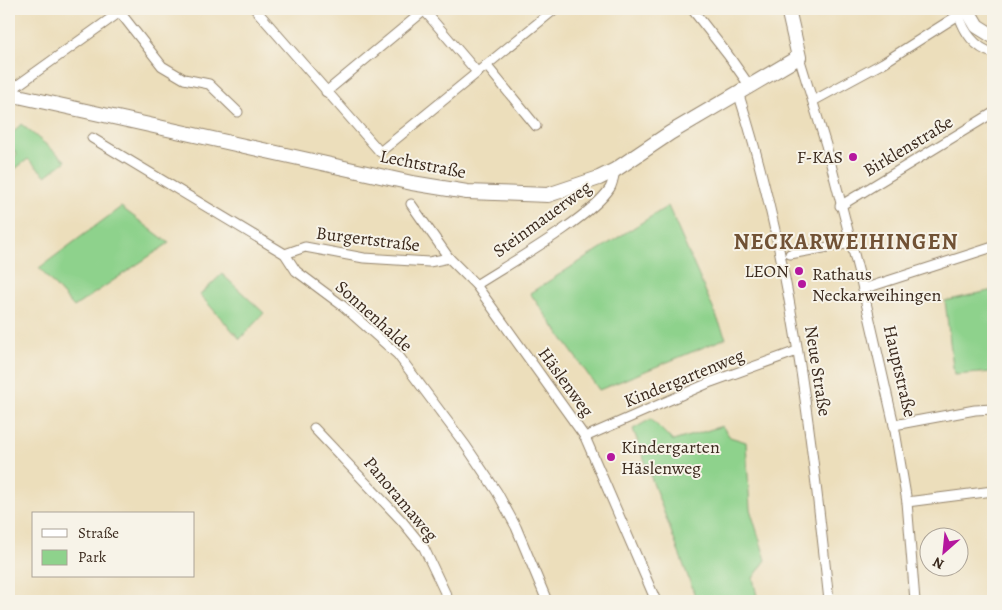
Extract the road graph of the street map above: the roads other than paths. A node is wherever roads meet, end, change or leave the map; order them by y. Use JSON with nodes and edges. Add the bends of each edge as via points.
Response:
{"nodes":[{"id":1,"x":255,"y":9,"type":"edge"},
{"id":2,"x":424,"y":9,"type":"edge"},
{"id":3,"x":555,"y":9,"type":"edge"},
{"id":4,"x":692,"y":9,"type":"edge"},
{"id":5,"x":788,"y":9,"type":"edge"},
{"id":6,"x":122,"y":10,"type":"edge"},
{"id":7,"x":965,"y":11,"type":"edge"},
{"id":8,"x":993,"y":36,"type":"edge"},
{"id":9,"x":993,"y":53,"type":"edge"},
{"id":10,"x":799,"y":57,"type":"junction"},
{"id":11,"x":486,"y":65,"type":"junction"},
{"id":12,"x":477,"y":72,"type":"junction"},
{"id":13,"x":743,"y":88,"type":"junction"},
{"id":14,"x":326,"y":92,"type":"junction"},
{"id":15,"x":10,"y":94,"type":"edge"},
{"id":16,"x":813,"y":101,"type":"junction"},
{"id":17,"x":238,"y":112,"type":"dead end"},
{"id":18,"x":993,"y":113,"type":"edge"},
{"id":19,"x":536,"y":126,"type":"dead end"},
{"id":20,"x":92,"y":138,"type":"dead end"},
{"id":21,"x":616,"y":170,"type":"junction"},
{"id":22,"x":411,"y":204,"type":"dead end"},
{"id":23,"x":840,"y":206,"type":"junction"},
{"id":24,"x":851,"y":244,"type":"junction"},
{"id":25,"x":993,"y":247,"type":"edge"},
{"id":26,"x":285,"y":254,"type":"junction"},
{"id":27,"x":790,"y":254,"type":"dead end"},
{"id":28,"x":449,"y":258,"type":"junction"},
{"id":29,"x":476,"y":285,"type":"junction"},
{"id":30,"x":863,"y":289,"type":"junction"},
{"id":31,"x":797,"y":351,"type":"junction"},
{"id":32,"x":993,"y":409,"type":"edge"},
{"id":33,"x":894,"y":425,"type":"junction"},
{"id":34,"x":314,"y":428,"type":"dead end"},
{"id":35,"x":585,"y":437,"type":"junction"},
{"id":36,"x":993,"y":491,"type":"edge"},
{"id":37,"x":907,"y":502,"type":"junction"},
{"id":38,"x":449,"y":601,"type":"edge"},
{"id":39,"x":547,"y":601,"type":"edge"},
{"id":40,"x":656,"y":601,"type":"edge"},
{"id":41,"x":829,"y":601,"type":"edge"},
{"id":42,"x":915,"y":601,"type":"edge"}],
"edges":[{"from":1,"to":14,"type":"street"},
{"from":2,"to":12,"type":"street"},
{"from":2,"to":14,"type":"street"},
{"from":3,"to":11,"type":"street"},
{"from":4,"to":13,"type":"street","via":[[728,55]]},
{"from":5,"to":10,"type":"street","name":"Hauptstraße"},
{"from":6,"to":15,"type":"street","via":[[18,84]]},
{"from":6,"to":17,"type":"street","via":[[162,66],[184,79],[209,84]]},
{"from":7,"to":8,"type":"street","via":[[977,26]]},
{"from":7,"to":9,"type":"street","via":[[969,37]]},
{"from":7,"to":16,"type":"street","via":[[883,63]]},
{"from":10,"to":13,"type":"street","name":"Lechtstraße"},
{"from":10,"to":16,"type":"street","name":"Hauptstraße"},
{"from":11,"to":12,"type":"street"},
{"from":11,"to":19,"type":"street"},
{"from":12,"to":14,"type":"street","via":[[380,152]]},
{"from":13,"to":21,"type":"street","name":"Lechtstraße"},
{"from":13,"to":31,"type":"street","name":"Neue Straße","via":[[781,256]]},
{"from":15,"to":21,"type":"street","name":"Lechtstraße","via":[[412,183],[467,192],[548,195]]},
{"from":16,"to":23,"type":"street","name":"Hauptstraße"},
{"from":18,"to":23,"type":"street","name":"Birklenstraße"},
{"from":20,"to":26,"type":"street","name":"Sonnenhalde"},
{"from":21,"to":29,"type":"street","name":"Steinmauerweg","via":[[610,187],[599,201]]},
{"from":22,"to":28,"type":"street","name":"Häslenweg"},
{"from":23,"to":24,"type":"street","name":"Hauptstraße"},
{"from":24,"to":27,"type":"street"},
{"from":24,"to":30,"type":"street","name":"Hauptstraße"},
{"from":25,"to":30,"type":"street"},
{"from":26,"to":28,"type":"street","name":"Burgertstraße","via":[[305,248],[364,258],[429,262]]},
{"from":26,"to":39,"type":"street","name":"Sonnenhalde","via":[[296,271],[343,306],[398,355],[497,492],[516,527]]},
{"from":28,"to":29,"type":"street","name":"Häslenweg"},
{"from":29,"to":35,"type":"street","name":"Häslenweg"},
{"from":30,"to":33,"type":"street","name":"Hauptstraße"},
{"from":31,"to":35,"type":"street","name":"Kindergartenweg","via":[[711,382]]},
{"from":31,"to":41,"type":"street","name":"Neue Straße","via":[[812,440]]},
{"from":32,"to":33,"type":"street"},
{"from":33,"to":37,"type":"street","name":"Hauptstraße"},
{"from":34,"to":38,"type":"street","name":"Panoramaweg","via":[[419,541]]},
{"from":35,"to":40,"type":"street","name":"Häslenweg"},
{"from":36,"to":37,"type":"street"},
{"from":37,"to":42,"type":"street","name":"Hauptstraße"}]}
